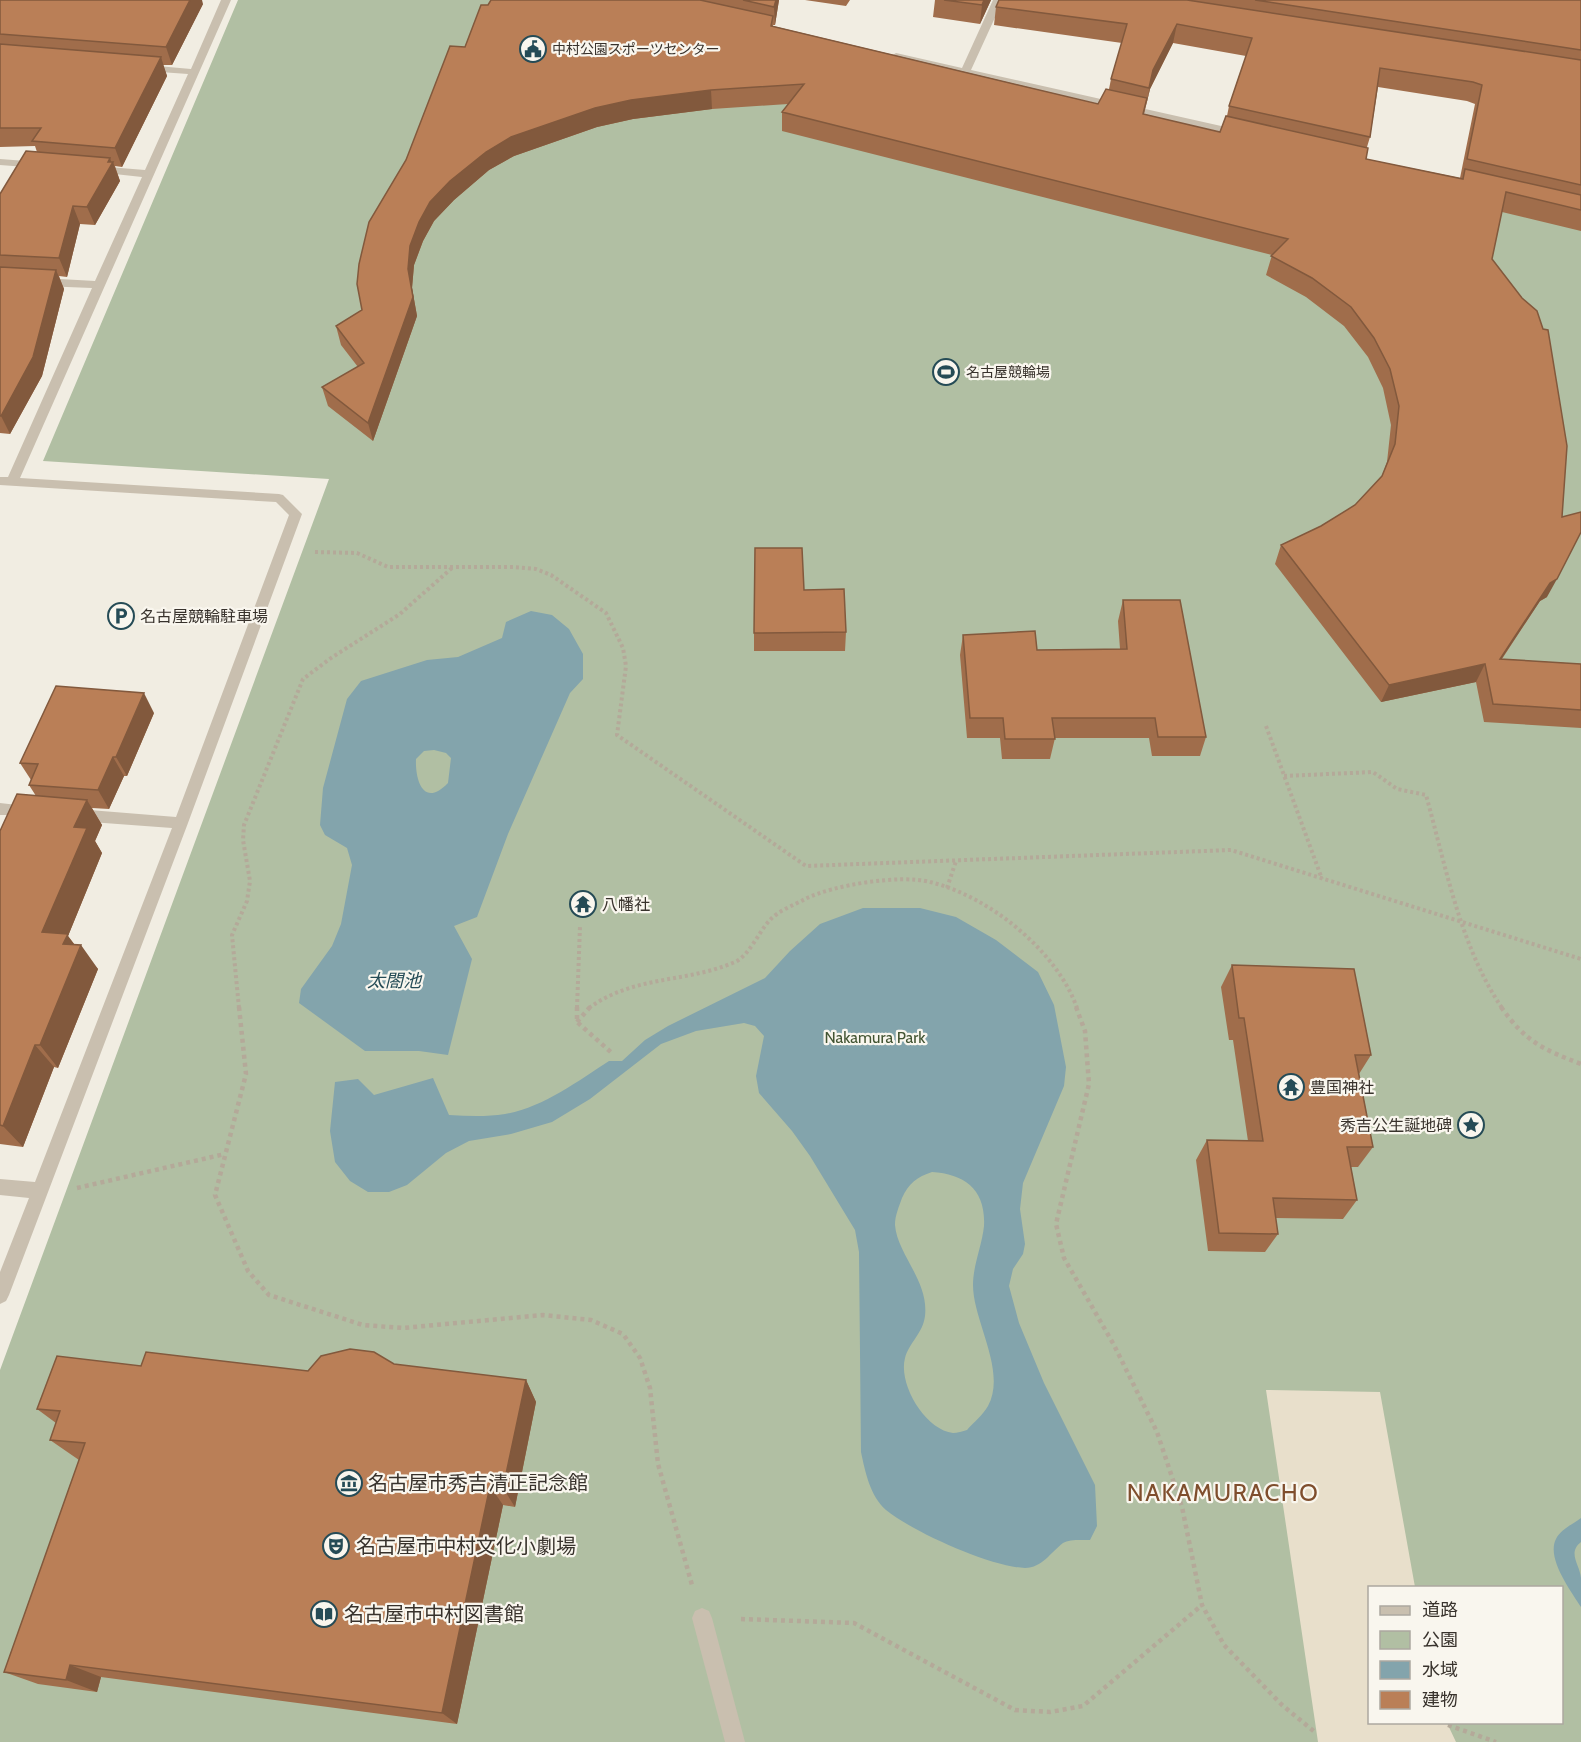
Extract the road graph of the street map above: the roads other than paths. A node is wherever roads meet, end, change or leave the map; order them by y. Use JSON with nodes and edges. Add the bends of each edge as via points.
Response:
{"nodes":[{"id":1,"x":226,"y":0,"type":"edge"},
{"id":2,"x":998,"y":0,"type":"edge"},
{"id":3,"x":880,"y":53,"type":"edge"},
{"id":4,"x":137,"y":68,"type":"edge"},
{"id":5,"x":966,"y":71,"type":"junction"},
{"id":6,"x":194,"y":72,"type":"junction"},
{"id":7,"x":1246,"y":135,"type":"edge"},
{"id":8,"x":0,"y":162,"type":"edge"},
{"id":9,"x":46,"y":165,"type":"edge"},
{"id":10,"x":80,"y":168,"type":"edge"},
{"id":11,"x":149,"y":174,"type":"junction"},
{"id":12,"x":25,"y":280,"type":"edge"},
{"id":13,"x":99,"y":285,"type":"junction"},
{"id":14,"x":6,"y":482,"type":"edge"},
{"id":15,"x":0,"y":809,"type":"edge"},
{"id":16,"x":181,"y":823,"type":"junction"},
{"id":17,"x":0,"y":1187,"type":"edge"},
{"id":18,"x":40,"y":1191,"type":"junction"},
{"id":19,"x":0,"y":1295,"type":"edge"},
{"id":20,"x":702,"y":1618,"type":"road end"},
{"id":21,"x":735,"y":1742,"type":"edge"}],
"edges":[{"from":1,"to":6,"type":"street"},
{"from":2,"to":5,"type":"street"},
{"from":3,"to":5,"type":"street"},
{"from":4,"to":6,"type":"street"},
{"from":5,"to":7,"type":"street"},
{"from":6,"to":11,"type":"street"},
{"from":8,"to":9,"type":"street"},
{"from":10,"to":11,"type":"street"},
{"from":11,"to":13,"type":"street"},
{"from":12,"to":13,"type":"street"},
{"from":13,"to":14,"type":"street"},
{"from":14,"to":16,"type":"street","via":[[279,498],[296,514]]},
{"from":15,"to":16,"type":"street"},
{"from":16,"to":18,"type":"street"},
{"from":17,"to":18,"type":"street"},
{"from":18,"to":19,"type":"street"},
{"from":20,"to":21,"type":"street"}]}
